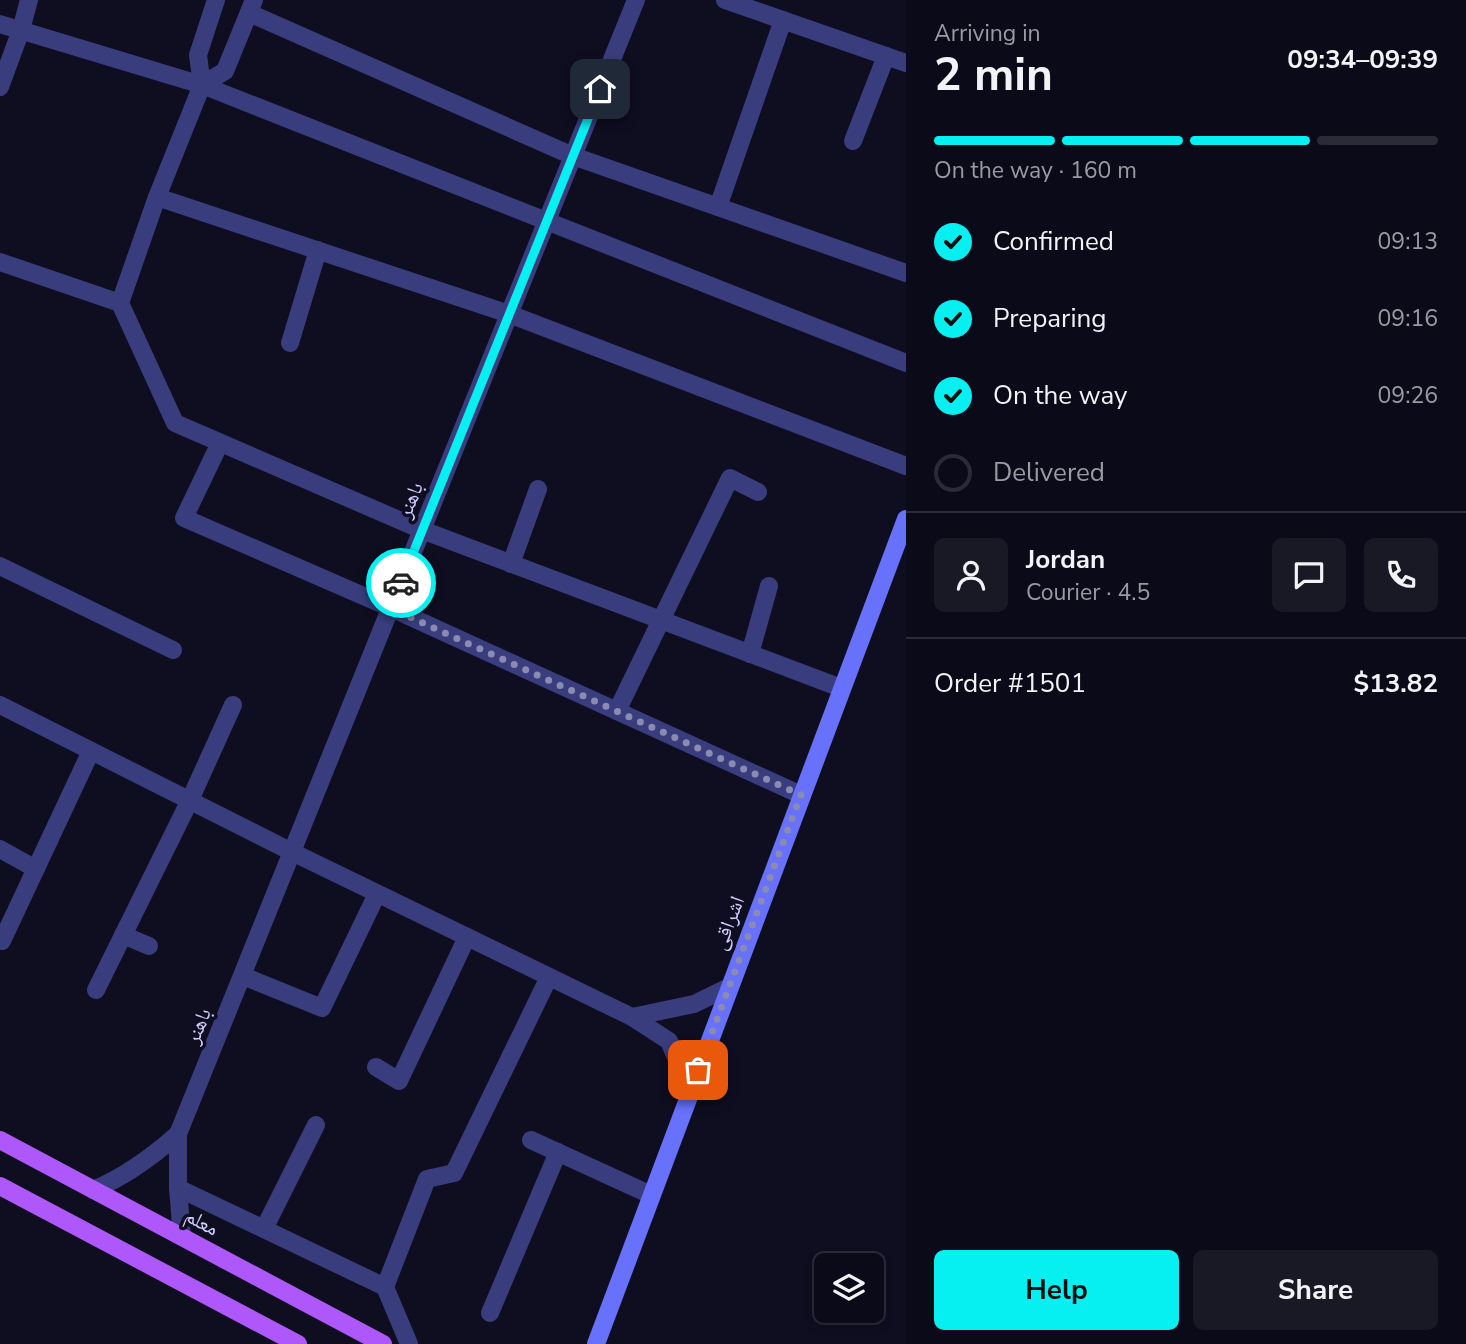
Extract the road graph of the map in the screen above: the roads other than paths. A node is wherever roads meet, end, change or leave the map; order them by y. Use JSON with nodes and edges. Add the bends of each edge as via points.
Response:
{"nodes":[{"id":1,"x":29,"y":0,"type":"edge"},
{"id":2,"x":216,"y":0,"type":"edge"},
{"id":3,"x":636,"y":0,"type":"edge"},
{"id":4,"x":725,"y":0,"type":"edge"},
{"id":5,"x":251,"y":7,"type":"edge"},
{"id":6,"x":783,"y":20,"type":"junction"},
{"id":7,"x":0,"y":24,"type":"edge"},
{"id":8,"x":21,"y":30,"type":"junction"},
{"id":9,"x":886,"y":56,"type":"junction"},
{"id":10,"x":906,"y":63,"type":"edge"},
{"id":11,"x":202,"y":85,"type":"junction"},
{"id":12,"x":0,"y":86,"type":"edge"},
{"id":13,"x":853,"y":141,"type":"dead end"},
{"id":14,"x":573,"y":156,"type":"junction"},
{"id":15,"x":158,"y":197,"type":"junction"},
{"id":16,"x":718,"y":207,"type":"junction"},
{"id":17,"x":547,"y":221,"type":"junction"},
{"id":18,"x":318,"y":250,"type":"junction"},
{"id":19,"x":0,"y":262,"type":"edge"},
{"id":20,"x":906,"y":273,"type":"edge"},
{"id":21,"x":120,"y":303,"type":"junction"},
{"id":22,"x":509,"y":314,"type":"junction"},
{"id":23,"x":290,"y":343,"type":"dead end"},
{"id":24,"x":906,"y":363,"type":"edge"},
{"id":25,"x":220,"y":443,"type":"junction"},
{"id":26,"x":906,"y":466,"type":"edge"},
{"id":27,"x":538,"y":489,"type":"dead end"},
{"id":28,"x":758,"y":492,"type":"dead end"},
{"id":29,"x":906,"y":519,"type":"edge"},
{"id":30,"x":422,"y":530,"type":"junction"},
{"id":31,"x":510,"y":564,"type":"junction"},
{"id":32,"x":0,"y":566,"type":"edge"},
{"id":33,"x":769,"y":586,"type":"dead end"},
{"id":34,"x":390,"y":608,"type":"junction"},
{"id":35,"x":660,"y":620,"type":"junction"},
{"id":36,"x":173,"y":650,"type":"dead end"},
{"id":37,"x":750,"y":654,"type":"junction"},
{"id":38,"x":841,"y":688,"type":"junction"},
{"id":39,"x":0,"y":705,"type":"edge"},
{"id":40,"x":233,"y":705,"type":"dead end"},
{"id":41,"x":617,"y":711,"type":"junction"},
{"id":42,"x":91,"y":751,"type":"junction"},
{"id":43,"x":801,"y":795,"type":"junction"},
{"id":44,"x":190,"y":800,"type":"junction"},
{"id":45,"x":0,"y":849,"type":"edge"},
{"id":46,"x":292,"y":852,"type":"junction"},
{"id":47,"x":36,"y":869,"type":"junction"},
{"id":48,"x":377,"y":894,"type":"junction"},
{"id":49,"x":123,"y":935,"type":"junction"},
{"id":50,"x":467,"y":937,"type":"junction"},
{"id":51,"x":2,"y":941,"type":"dead end"},
{"id":52,"x":149,"y":946,"type":"dead end"},
{"id":53,"x":243,"y":976,"type":"junction"},
{"id":54,"x":549,"y":977,"type":"junction"},
{"id":55,"x":729,"y":986,"type":"junction"},
{"id":56,"x":96,"y":990,"type":"dead end"},
{"id":57,"x":632,"y":1017,"type":"junction"},
{"id":58,"x":376,"y":1067,"type":"dead end"},
{"id":59,"x":690,"y":1090,"type":"junction"},
{"id":60,"x":316,"y":1125,"type":"dead end"},
{"id":61,"x":178,"y":1134,"type":"junction"},
{"id":62,"x":0,"y":1140,"type":"edge"},
{"id":63,"x":531,"y":1140,"type":"dead end"},
{"id":64,"x":558,"y":1152,"type":"junction"},
{"id":65,"x":0,"y":1185,"type":"edge"},
{"id":66,"x":178,"y":1188,"type":"junction"},
{"id":67,"x":93,"y":1189,"type":"junction"},
{"id":68,"x":651,"y":1195,"type":"junction"},
{"id":69,"x":264,"y":1229,"type":"junction"},
{"id":70,"x":182,"y":1237,"type":"junction"},
{"id":71,"x":385,"y":1287,"type":"junction"},
{"id":72,"x":490,"y":1313,"type":"dead end"},
{"id":73,"x":298,"y":1344,"type":"edge"},
{"id":74,"x":383,"y":1344,"type":"edge"},
{"id":75,"x":409,"y":1344,"type":"edge"},
{"id":76,"x":596,"y":1344,"type":"edge"}],
"edges":[{"from":1,"to":8,"type":"street"},
{"from":2,"to":11,"type":"street","via":[[198,55]]},
{"from":3,"to":14,"type":"street","name":"باهنر"},
{"from":4,"to":6,"type":"street"},
{"from":5,"to":11,"type":"street","via":[[225,71]]},
{"from":5,"to":14,"type":"street"},
{"from":6,"to":9,"type":"street"},
{"from":6,"to":16,"type":"street"},
{"from":7,"to":8,"type":"street"},
{"from":8,"to":11,"type":"street"},
{"from":8,"to":12,"type":"street"},
{"from":9,"to":10,"type":"street"},
{"from":9,"to":13,"type":"street"},
{"from":11,"to":15,"type":"street"},
{"from":11,"to":17,"type":"street"},
{"from":14,"to":16,"type":"street"},
{"from":14,"to":17,"type":"street","name":"باهنر"},
{"from":15,"to":18,"type":"street"},
{"from":15,"to":21,"type":"street"},
{"from":16,"to":20,"type":"street"},
{"from":17,"to":22,"type":"street","name":"باهنر"},
{"from":17,"to":24,"type":"street"},
{"from":18,"to":22,"type":"street"},
{"from":18,"to":23,"type":"street"},
{"from":19,"to":21,"type":"street"},
{"from":21,"to":25,"type":"street","via":[[175,423]]},
{"from":22,"to":26,"type":"street"},
{"from":22,"to":30,"type":"street","name":"باهنر"},
{"from":25,"to":30,"type":"street"},
{"from":25,"to":34,"type":"street","via":[[184,519]]},
{"from":27,"to":31,"type":"street"},
{"from":28,"to":35,"type":"street","via":[[730,478]]},
{"from":29,"to":38,"type":"street","name":"اشراقی"},
{"from":30,"to":31,"type":"street"},
{"from":30,"to":34,"type":"street","name":"باهنر"},
{"from":31,"to":35,"type":"street"},
{"from":32,"to":36,"type":"street"},
{"from":33,"to":37,"type":"street"},
{"from":34,"to":41,"type":"street"},
{"from":34,"to":46,"type":"street","name":"باهنر"},
{"from":35,"to":37,"type":"street"},
{"from":35,"to":41,"type":"street"},
{"from":37,"to":38,"type":"street"},
{"from":38,"to":43,"type":"street","name":"اشراقی"},
{"from":39,"to":42,"type":"street"},
{"from":40,"to":44,"type":"street"},
{"from":41,"to":43,"type":"street"},
{"from":42,"to":44,"type":"street"},
{"from":42,"to":47,"type":"street"},
{"from":43,"to":55,"type":"street","name":"اشراقی"},
{"from":44,"to":46,"type":"street"},
{"from":44,"to":49,"type":"street"},
{"from":45,"to":47,"type":"street"},
{"from":46,"to":48,"type":"street"},
{"from":46,"to":53,"type":"street","name":"باهنر"},
{"from":47,"to":51,"type":"street"},
{"from":48,"to":50,"type":"street"},
{"from":48,"to":53,"type":"street","via":[[322,1008]]},
{"from":49,"to":52,"type":"street"},
{"from":49,"to":56,"type":"street"},
{"from":50,"to":54,"type":"street"},
{"from":50,"to":58,"type":"street","via":[[399,1081]]},
{"from":53,"to":61,"type":"street","name":"باهنر"},
{"from":54,"to":57,"type":"street"},
{"from":54,"to":71,"type":"street","via":[[454,1173],[427,1179]]},
{"from":55,"to":57,"type":"street","via":[[694,1004]]},
{"from":55,"to":59,"type":"street","name":"اشراقی"},
{"from":57,"to":59,"type":"street","via":[[669,1041]]},
{"from":59,"to":68,"type":"street","name":"اشراقی"},
{"from":60,"to":69,"type":"street"},
{"from":61,"to":66,"type":"street"},
{"from":61,"to":67,"type":"street","via":[[152,1157]]},
{"from":62,"to":67,"type":"main road","name":"معلم"},
{"from":63,"to":64,"type":"street"},
{"from":64,"to":68,"type":"street"},
{"from":64,"to":72,"type":"street"},
{"from":65,"to":73,"type":"main road"},
{"from":66,"to":69,"type":"street"},
{"from":66,"to":70,"type":"street"},
{"from":67,"to":70,"type":"main road","name":"معلم"},
{"from":68,"to":76,"type":"street","name":"اشراقی"},
{"from":69,"to":71,"type":"street"},
{"from":70,"to":74,"type":"main road","name":"معلم"},
{"from":71,"to":75,"type":"street"}]}
